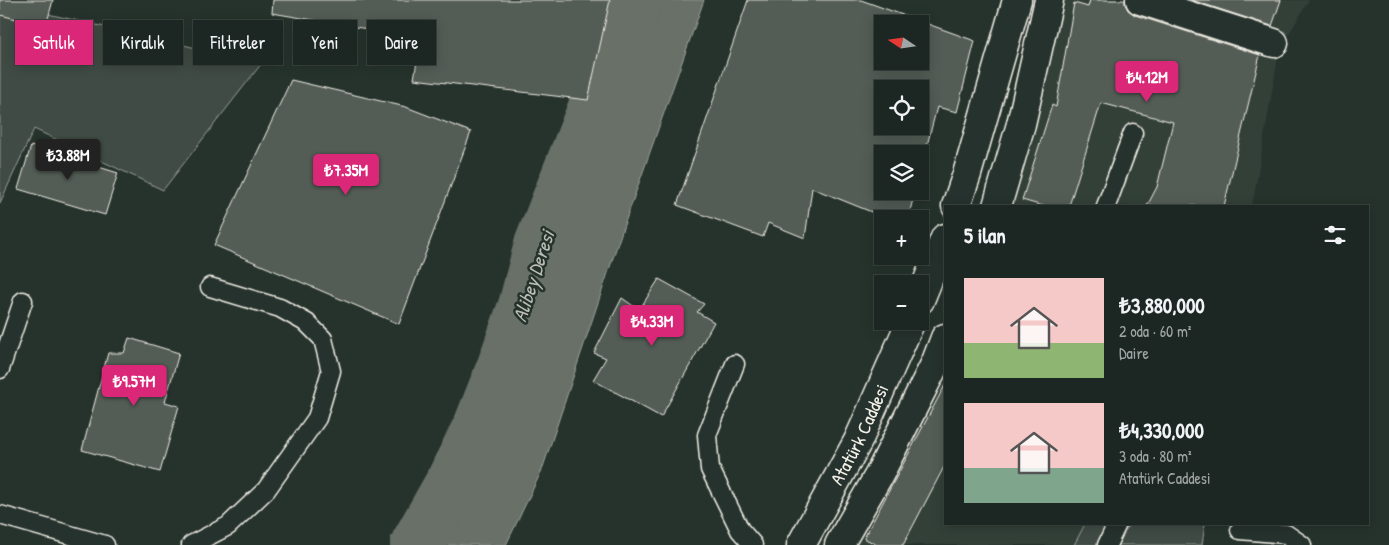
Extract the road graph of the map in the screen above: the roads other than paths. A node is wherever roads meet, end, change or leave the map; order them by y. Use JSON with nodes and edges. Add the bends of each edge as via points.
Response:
{"nodes":[{"id":1,"x":1017,"y":0,"type":"edge"},
{"id":2,"x":1049,"y":0,"type":"edge"},
{"id":3,"x":1140,"y":0,"type":"edge"},
{"id":4,"x":1274,"y":43,"type":"dead end"},
{"id":5,"x":1133,"y":133,"type":"dead end"},
{"id":6,"x":956,"y":205,"type":"edge"},
{"id":7,"x":997,"y":205,"type":"edge"},
{"id":8,"x":1106,"y":205,"type":"edge"},
{"id":9,"x":944,"y":240,"type":"edge"},
{"id":10,"x":929,"y":278,"type":"edge"},
{"id":11,"x":210,"y":286,"type":"dead end"},
{"id":12,"x":23,"y":301,"type":"dead end"},
{"id":13,"x":907,"y":330,"type":"edge"},
{"id":14,"x":944,"y":341,"type":"edge"},
{"id":15,"x":736,"y":364,"type":"dead end"},
{"id":16,"x":0,"y":369,"type":"edge"},
{"id":17,"x":0,"y":515,"type":"edge"},
{"id":18,"x":1117,"y":525,"type":"edge"},
{"id":19,"x":1240,"y":533,"type":"edge"},
{"id":20,"x":105,"y":545,"type":"edge"},
{"id":21,"x":191,"y":545,"type":"edge"},
{"id":22,"x":753,"y":545,"type":"edge"},
{"id":23,"x":801,"y":545,"type":"edge"},
{"id":24,"x":839,"y":545,"type":"edge"},
{"id":25,"x":1107,"y":545,"type":"edge"},
{"id":26,"x":1302,"y":545,"type":"edge"}],
"edges":[{"from":1,"to":6,"type":"main road"},
{"from":2,"to":7,"type":"main road","via":[[1021,124]]},
{"from":3,"to":4,"type":"main road"},
{"from":5,"to":8,"type":"lane"},
{"from":9,"to":10,"type":"main road"},
{"from":11,"to":21,"type":"lane","via":[[280,308],[307,323],[323,339],[331,371],[317,418],[266,490],[228,526]]},
{"from":12,"to":16,"type":"lane"},
{"from":13,"to":23,"type":"main road","name":"Atatürk Caddesi","via":[[858,441]]},
{"from":14,"to":24,"type":"main road","name":"Atatürk Caddesi","via":[[879,475]]},
{"from":15,"to":22,"type":"lane","via":[[707,435],[710,469],[740,530]]},
{"from":17,"to":20,"type":"lane"},
{"from":18,"to":25,"type":"lane"},
{"from":19,"to":26,"type":"lane","via":[[1286,534]]}]}
